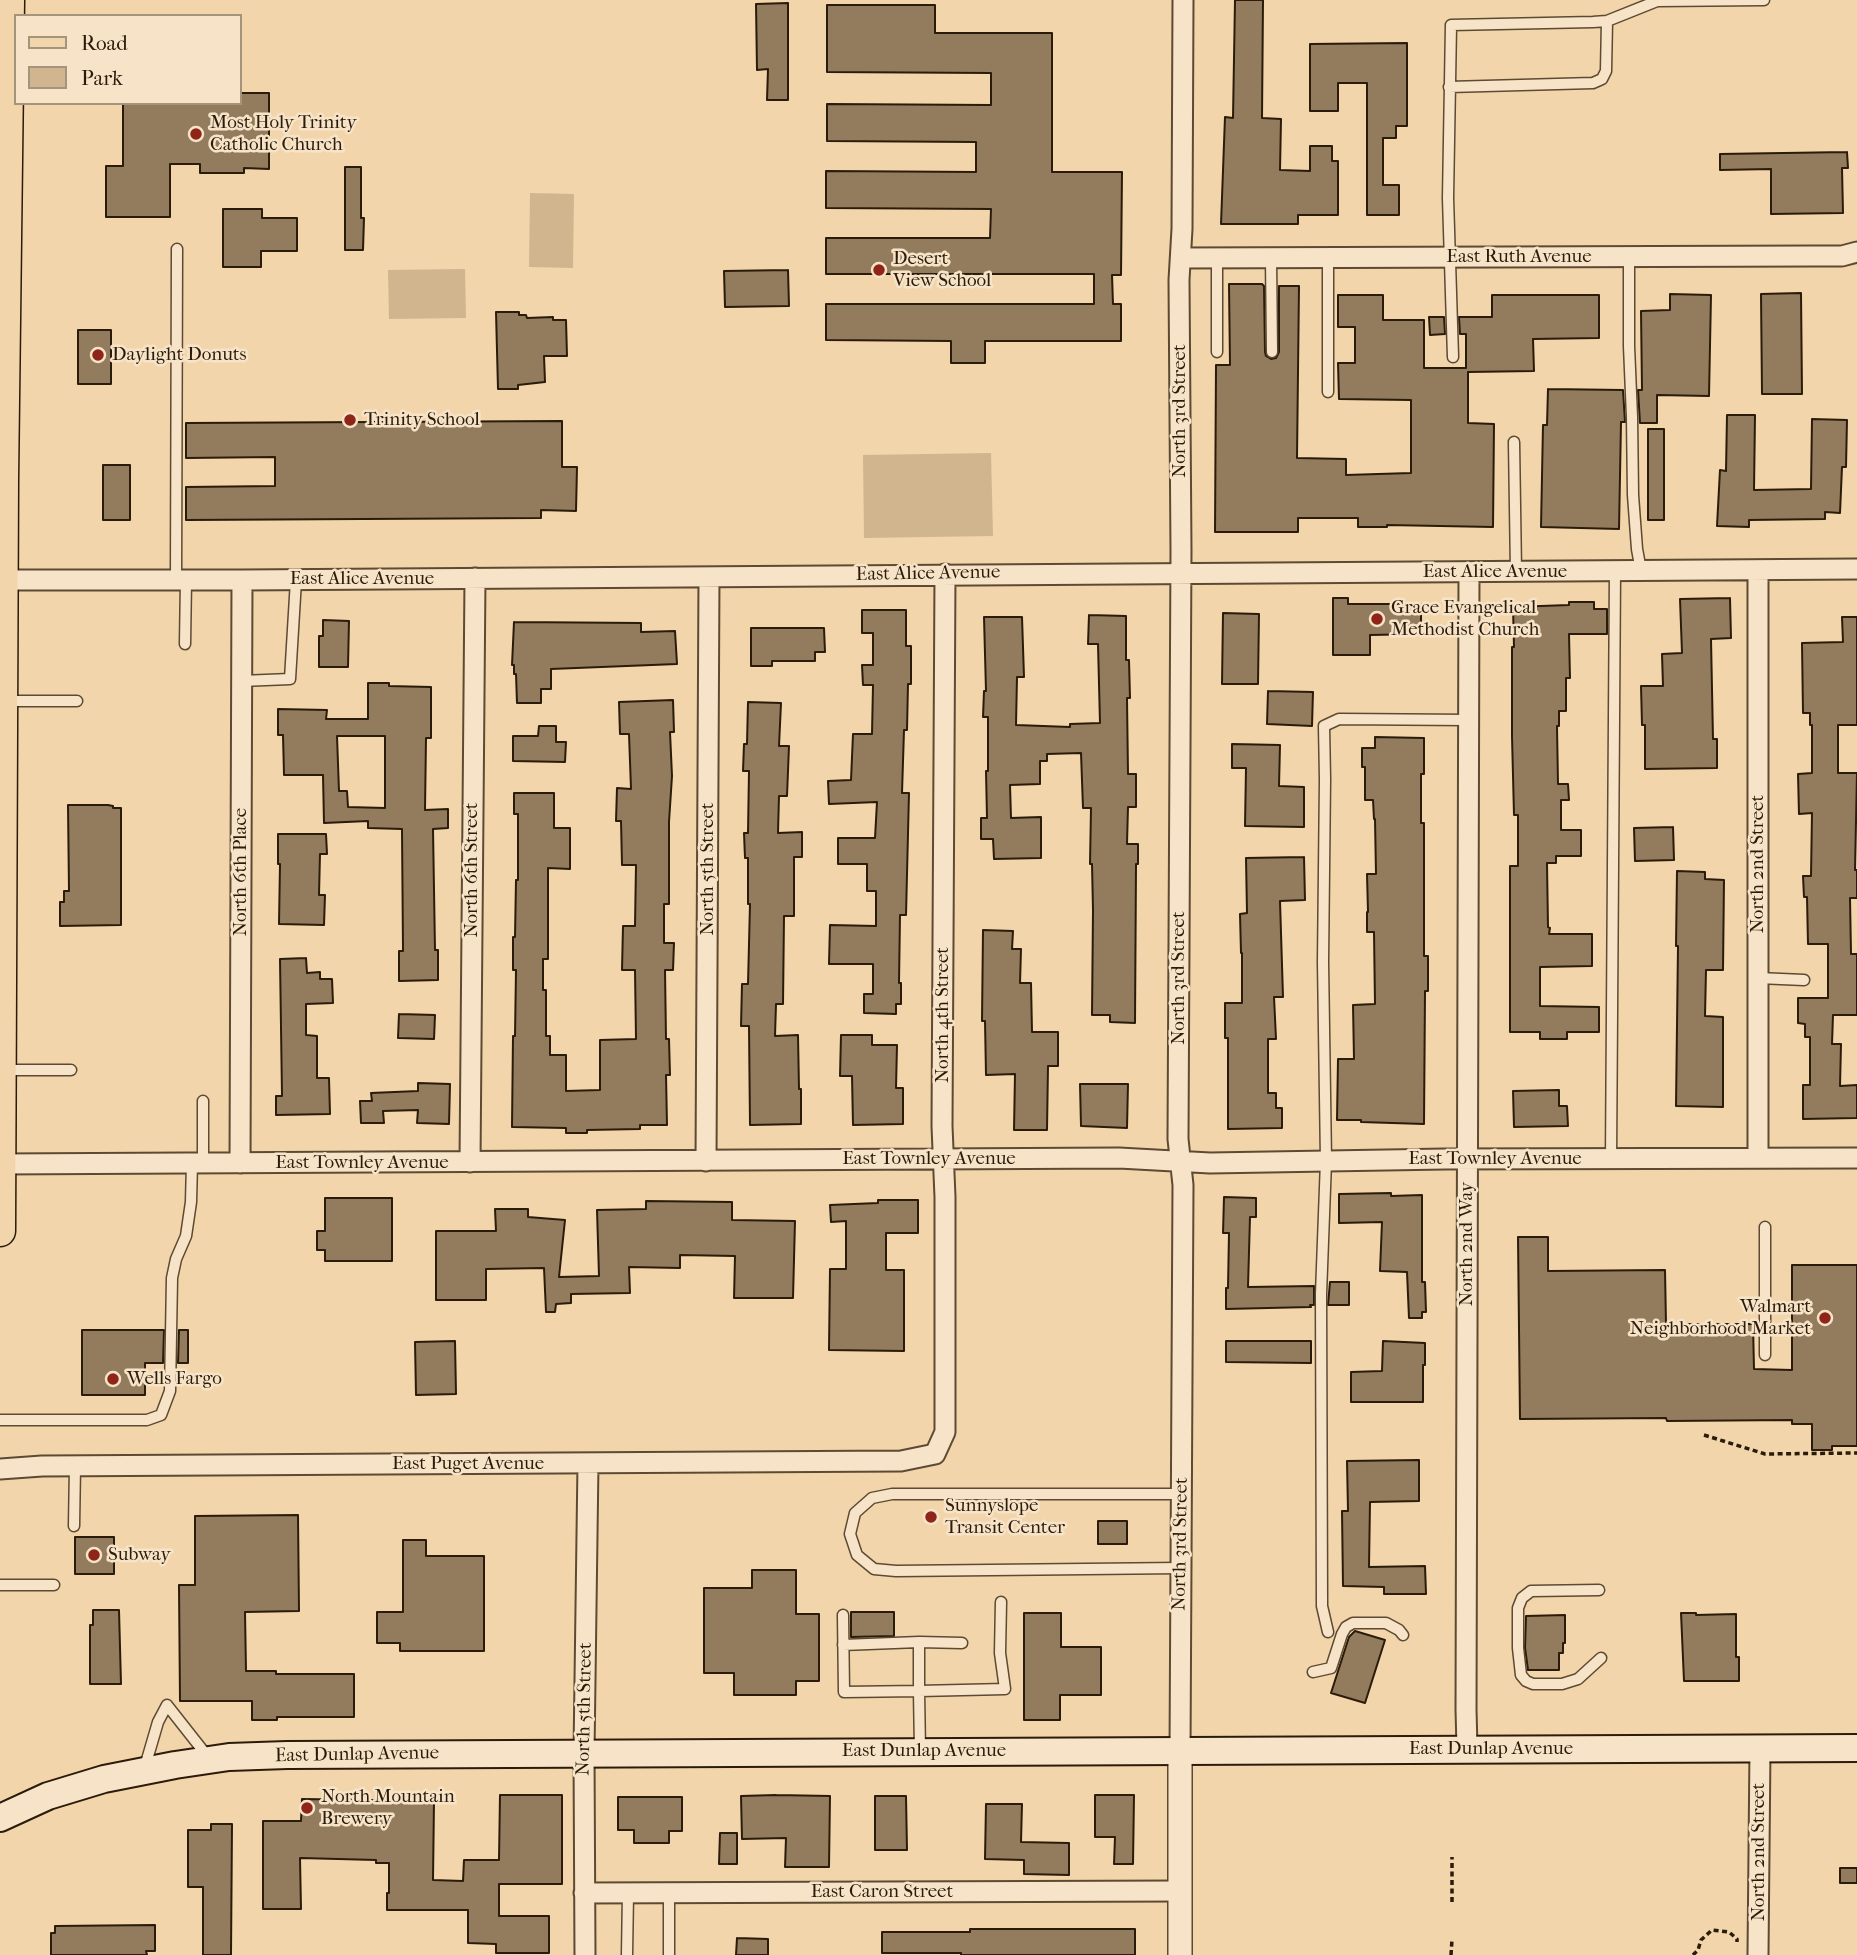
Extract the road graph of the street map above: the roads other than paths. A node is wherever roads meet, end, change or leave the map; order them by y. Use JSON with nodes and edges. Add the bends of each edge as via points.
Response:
{"nodes":[{"id":1,"x":1183,"y":0,"type":"edge"},
{"id":2,"x":1764,"y":0,"type":"edge"},
{"id":3,"x":11,"y":19,"type":"edge"},
{"id":4,"x":1607,"y":21,"type":"junction"},
{"id":5,"x":1450,"y":88,"type":"junction"},
{"id":6,"x":177,"y":249,"type":"dead end"},
{"id":7,"x":1857,"y":252,"type":"edge"},
{"id":8,"x":1629,"y":256,"type":"junction"},
{"id":9,"x":1449,"y":257,"type":"junction"},
{"id":10,"x":1181,"y":258,"type":"junction"},
{"id":11,"x":1217,"y":258,"type":"junction"},
{"id":12,"x":1271,"y":258,"type":"junction"},
{"id":13,"x":1328,"y":258,"type":"junction"},
{"id":14,"x":1217,"y":352,"type":"dead end"},
{"id":15,"x":1272,"y":352,"type":"dead end"},
{"id":16,"x":1453,"y":357,"type":"dead end"},
{"id":17,"x":1328,"y":392,"type":"dead end"},
{"id":18,"x":1514,"y":442,"type":"dead end"},
{"id":19,"x":1857,"y":569,"type":"edge"},
{"id":20,"x":1758,"y":570,"type":"junction"},
{"id":21,"x":1615,"y":571,"type":"junction"},
{"id":22,"x":1642,"y":571,"type":"junction"},
{"id":23,"x":1469,"y":572,"type":"junction"},
{"id":24,"x":1516,"y":572,"type":"junction"},
{"id":25,"x":1180,"y":573,"type":"junction"},
{"id":26,"x":945,"y":574,"type":"junction"},
{"id":27,"x":709,"y":577,"type":"junction"},
{"id":28,"x":475,"y":578,"type":"junction"},
{"id":29,"x":1,"y":580,"type":"edge"},
{"id":30,"x":181,"y":580,"type":"junction"},
{"id":31,"x":242,"y":580,"type":"junction"},
{"id":32,"x":296,"y":580,"type":"junction"},
{"id":33,"x":185,"y":644,"type":"dead end"},
{"id":34,"x":241,"y":681,"type":"junction"},
{"id":35,"x":3,"y":701,"type":"junction"},
{"id":36,"x":77,"y":701,"type":"dead end"},
{"id":37,"x":1470,"y":720,"type":"junction"},
{"id":38,"x":1758,"y":978,"type":"junction"},
{"id":39,"x":1804,"y":980,"type":"dead end"},
{"id":40,"x":1,"y":1070,"type":"edge"},
{"id":41,"x":71,"y":1070,"type":"dead end"},
{"id":42,"x":203,"y":1101,"type":"dead end"},
{"id":43,"x":944,"y":1158,"type":"junction"},
{"id":44,"x":1758,"y":1158,"type":"junction"},
{"id":45,"x":1857,"y":1158,"type":"edge"},
{"id":46,"x":1611,"y":1159,"type":"junction"},
{"id":47,"x":1181,"y":1160,"type":"junction"},
{"id":48,"x":1467,"y":1160,"type":"junction"},
{"id":49,"x":706,"y":1161,"type":"junction"},
{"id":50,"x":1326,"y":1161,"type":"junction"},
{"id":51,"x":470,"y":1162,"type":"junction"},
{"id":52,"x":1,"y":1163,"type":"edge"},
{"id":53,"x":197,"y":1163,"type":"junction"},
{"id":54,"x":240,"y":1163,"type":"junction"},
{"id":55,"x":1766,"y":1227,"type":"dead end"},
{"id":56,"x":0,"y":1231,"type":"edge"},
{"id":57,"x":1765,"y":1355,"type":"dead end"},
{"id":58,"x":0,"y":1420,"type":"edge"},
{"id":59,"x":935,"y":1454,"type":"joint"},
{"id":60,"x":588,"y":1463,"type":"junction"},
{"id":61,"x":75,"y":1466,"type":"junction"},
{"id":62,"x":0,"y":1469,"type":"edge"},
{"id":63,"x":1182,"y":1494,"type":"junction"},
{"id":64,"x":74,"y":1526,"type":"dead end"},
{"id":65,"x":1181,"y":1568,"type":"junction"},
{"id":66,"x":0,"y":1585,"type":"edge"},
{"id":67,"x":54,"y":1585,"type":"dead end"},
{"id":68,"x":1599,"y":1590,"type":"dead end"},
{"id":69,"x":1001,"y":1602,"type":"dead end"},
{"id":70,"x":843,"y":1615,"type":"dead end"},
{"id":71,"x":1328,"y":1633,"type":"dead end"},
{"id":72,"x":1403,"y":1635,"type":"dead end"},
{"id":73,"x":919,"y":1642,"type":"junction"},
{"id":74,"x":962,"y":1643,"type":"dead end"},
{"id":75,"x":843,"y":1645,"type":"junction"},
{"id":76,"x":1601,"y":1658,"type":"dead end"},
{"id":77,"x":1313,"y":1672,"type":"dead end"},
{"id":78,"x":919,"y":1691,"type":"junction"},
{"id":79,"x":1467,"y":1748,"type":"junction"},
{"id":80,"x":1760,"y":1748,"type":"junction"},
{"id":81,"x":1857,"y":1748,"type":"edge"},
{"id":82,"x":1180,"y":1751,"type":"junction"},
{"id":83,"x":584,"y":1752,"type":"junction"},
{"id":84,"x":920,"y":1752,"type":"junction"},
{"id":85,"x":211,"y":1760,"type":"junction"},
{"id":86,"x":144,"y":1771,"type":"junction"},
{"id":87,"x":0,"y":1818,"type":"edge"},
{"id":88,"x":1180,"y":1891,"type":"junction"},
{"id":89,"x":669,"y":1892,"type":"junction"},
{"id":90,"x":584,"y":1893,"type":"junction"},
{"id":91,"x":628,"y":1893,"type":"junction"},
{"id":92,"x":584,"y":1955,"type":"edge"},
{"id":93,"x":627,"y":1955,"type":"edge"},
{"id":94,"x":669,"y":1955,"type":"edge"},
{"id":95,"x":1180,"y":1955,"type":"edge"},
{"id":96,"x":1758,"y":1955,"type":"edge"}],
"edges":[{"from":1,"to":10,"type":"street","name":"North 3rd Street"},
{"from":2,"to":4,"type":"lane","via":[[1657,1]]},
{"from":3,"to":29,"type":"main road"},
{"from":4,"to":5,"type":"lane","via":[[1606,71],[1593,83]]},
{"from":4,"to":5,"type":"lane","via":[[1451,25]]},
{"from":5,"to":9,"type":"lane"},
{"from":6,"to":30,"type":"lane"},
{"from":7,"to":8,"type":"street","name":"East Ruth Avenue","via":[[1842,256]]},
{"from":8,"to":9,"type":"street","name":"East Ruth Avenue"},
{"from":8,"to":22,"type":"lane","via":[[1633,495]]},
{"from":9,"to":13,"type":"street","name":"East Ruth Avenue"},
{"from":9,"to":16,"type":"lane"},
{"from":10,"to":11,"type":"street","name":"East Ruth Avenue"},
{"from":10,"to":25,"type":"street","name":"North 3rd Street"},
{"from":11,"to":12,"type":"street","name":"East Ruth Avenue"},
{"from":11,"to":14,"type":"lane"},
{"from":12,"to":13,"type":"street","name":"East Ruth Avenue"},
{"from":12,"to":15,"type":"lane"},
{"from":13,"to":17,"type":"lane"},
{"from":18,"to":24,"type":"lane"},
{"from":19,"to":20,"type":"street","name":"East Alice Avenue"},
{"from":20,"to":22,"type":"street","name":"East Alice Avenue"},
{"from":20,"to":38,"type":"street","name":"North 2nd Street"},
{"from":21,"to":22,"type":"street","name":"East Alice Avenue"},
{"from":21,"to":24,"type":"street","name":"East Alice Avenue"},
{"from":21,"to":46,"type":"lane"},
{"from":23,"to":24,"type":"street","name":"East Alice Avenue"},
{"from":23,"to":25,"type":"street","name":"East Alice Avenue"},
{"from":23,"to":37,"type":"street","name":"North 2nd Way"},
{"from":25,"to":26,"type":"street","name":"East Alice Avenue"},
{"from":25,"to":47,"type":"street","name":"North 3rd Street"},
{"from":26,"to":27,"type":"street","name":"East Alice Avenue"},
{"from":26,"to":43,"type":"street","name":"North 4th Street"},
{"from":27,"to":28,"type":"street","name":"East Alice Avenue"},
{"from":27,"to":49,"type":"street","name":"North 5th Street"},
{"from":28,"to":32,"type":"street","name":"East Alice Avenue"},
{"from":28,"to":51,"type":"street","name":"North 6th Street"},
{"from":29,"to":30,"type":"street","name":"East Alice Avenue"},
{"from":29,"to":35,"type":"main road"},
{"from":30,"to":31,"type":"street","name":"East Alice Avenue"},
{"from":30,"to":33,"type":"lane"},
{"from":31,"to":32,"type":"street","name":"East Alice Avenue"},
{"from":31,"to":34,"type":"street","name":"North 6th Place"},
{"from":32,"to":34,"type":"lane","via":[[290,679]]},
{"from":34,"to":54,"type":"street","name":"North 6th Place"},
{"from":35,"to":36,"type":"lane"},
{"from":35,"to":40,"type":"main road"},
{"from":37,"to":48,"type":"street","name":"North 2nd Way"},
{"from":37,"to":50,"type":"lane","via":[[1339,719],[1324,726]]},
{"from":38,"to":39,"type":"lane"},
{"from":38,"to":44,"type":"street","name":"North 2nd Street"},
{"from":40,"to":41,"type":"lane"},
{"from":40,"to":52,"type":"main road"},
{"from":42,"to":53,"type":"lane"},
{"from":43,"to":47,"type":"street","name":"East Townley Avenue"},
{"from":43,"to":49,"type":"street","name":"East Townley Avenue"},
{"from":43,"to":59,"type":"street","name":"North 4th Street","via":[[945,1432]]},
{"from":44,"to":45,"type":"street","name":"East Townley Avenue"},
{"from":44,"to":46,"type":"street","name":"East Townley Avenue"},
{"from":46,"to":48,"type":"street","name":"East Townley Avenue"},
{"from":47,"to":50,"type":"street","name":"East Townley Avenue"},
{"from":47,"to":63,"type":"street","name":"North 3rd Street"},
{"from":48,"to":50,"type":"street","name":"East Townley Avenue"},
{"from":48,"to":79,"type":"street","name":"North 2nd Way"},
{"from":49,"to":51,"type":"street","name":"East Townley Avenue"},
{"from":50,"to":71,"type":"lane","via":[[1321,1294],[1322,1606]]},
{"from":51,"to":54,"type":"street","name":"East Townley Avenue"},
{"from":52,"to":53,"type":"street","name":"East Townley Avenue"},
{"from":52,"to":56,"type":"main road"},
{"from":53,"to":54,"type":"street","name":"East Townley Avenue"},
{"from":53,"to":58,"type":"lane","via":[[187,1237],[172,1278],[170,1391],[161,1415],[147,1420]]},
{"from":55,"to":57,"type":"lane"},
{"from":59,"to":60,"type":"street","name":"East Puget Avenue","via":[[901,1461]]},
{"from":60,"to":61,"type":"street","name":"East Puget Avenue"},
{"from":60,"to":83,"type":"street","name":"North 5th Street"},
{"from":61,"to":62,"type":"street","name":"East Puget Avenue"},
{"from":61,"to":64,"type":"lane"},
{"from":63,"to":65,"type":"street","name":"North 3rd Street"},
{"from":63,"to":65,"type":"lane","via":[[892,1494],[872,1498],[855,1513],[850,1534],[857,1555],[874,1569]]},
{"from":65,"to":82,"type":"street","name":"North 3rd Street"},
{"from":66,"to":67,"type":"lane"},
{"from":68,"to":76,"type":"lane","via":[[1531,1591],[1518,1608],[1518,1648],[1521,1675],[1533,1685],[1562,1685],[1578,1679]]},
{"from":69,"to":78,"type":"lane","via":[[1005,1689]]},
{"from":70,"to":75,"type":"lane"},
{"from":72,"to":77,"type":"lane","via":[[1386,1623],[1353,1623],[1342,1634],[1331,1668]]},
{"from":73,"to":74,"type":"lane"},
{"from":73,"to":75,"type":"lane"},
{"from":73,"to":78,"type":"lane"},
{"from":75,"to":78,"type":"lane","via":[[844,1692]]},
{"from":78,"to":84,"type":"lane"},
{"from":79,"to":80,"type":"main road","name":"East Dunlap Avenue"},
{"from":79,"to":82,"type":"main road","name":"East Dunlap Avenue"},
{"from":80,"to":81,"type":"main road","name":"East Dunlap Avenue"},
{"from":80,"to":96,"type":"street","name":"North 2nd Street"},
{"from":82,"to":84,"type":"main road","name":"East Dunlap Avenue"},
{"from":82,"to":88,"type":"street","name":"North 3rd Street"},
{"from":83,"to":84,"type":"main road","name":"East Dunlap Avenue"},
{"from":83,"to":85,"type":"main road","name":"East Dunlap Avenue"},
{"from":83,"to":90,"type":"street","name":"North 5th Street"},
{"from":85,"to":86,"type":"main road","name":"East Dunlap Avenue"},
{"from":85,"to":86,"type":"lane","via":[[167,1705]]},
{"from":86,"to":87,"type":"main road","name":"East Dunlap Avenue","via":[[48,1796]]},
{"from":88,"to":89,"type":"street","name":"East Caron Street"},
{"from":88,"to":95,"type":"street","name":"North 3rd Street"},
{"from":89,"to":91,"type":"street","name":"East Caron Street"},
{"from":89,"to":94,"type":"lane"},
{"from":90,"to":91,"type":"street","name":"East Caron Street"},
{"from":90,"to":92,"type":"street","name":"North 5th Street"},
{"from":91,"to":93,"type":"lane"}]}
